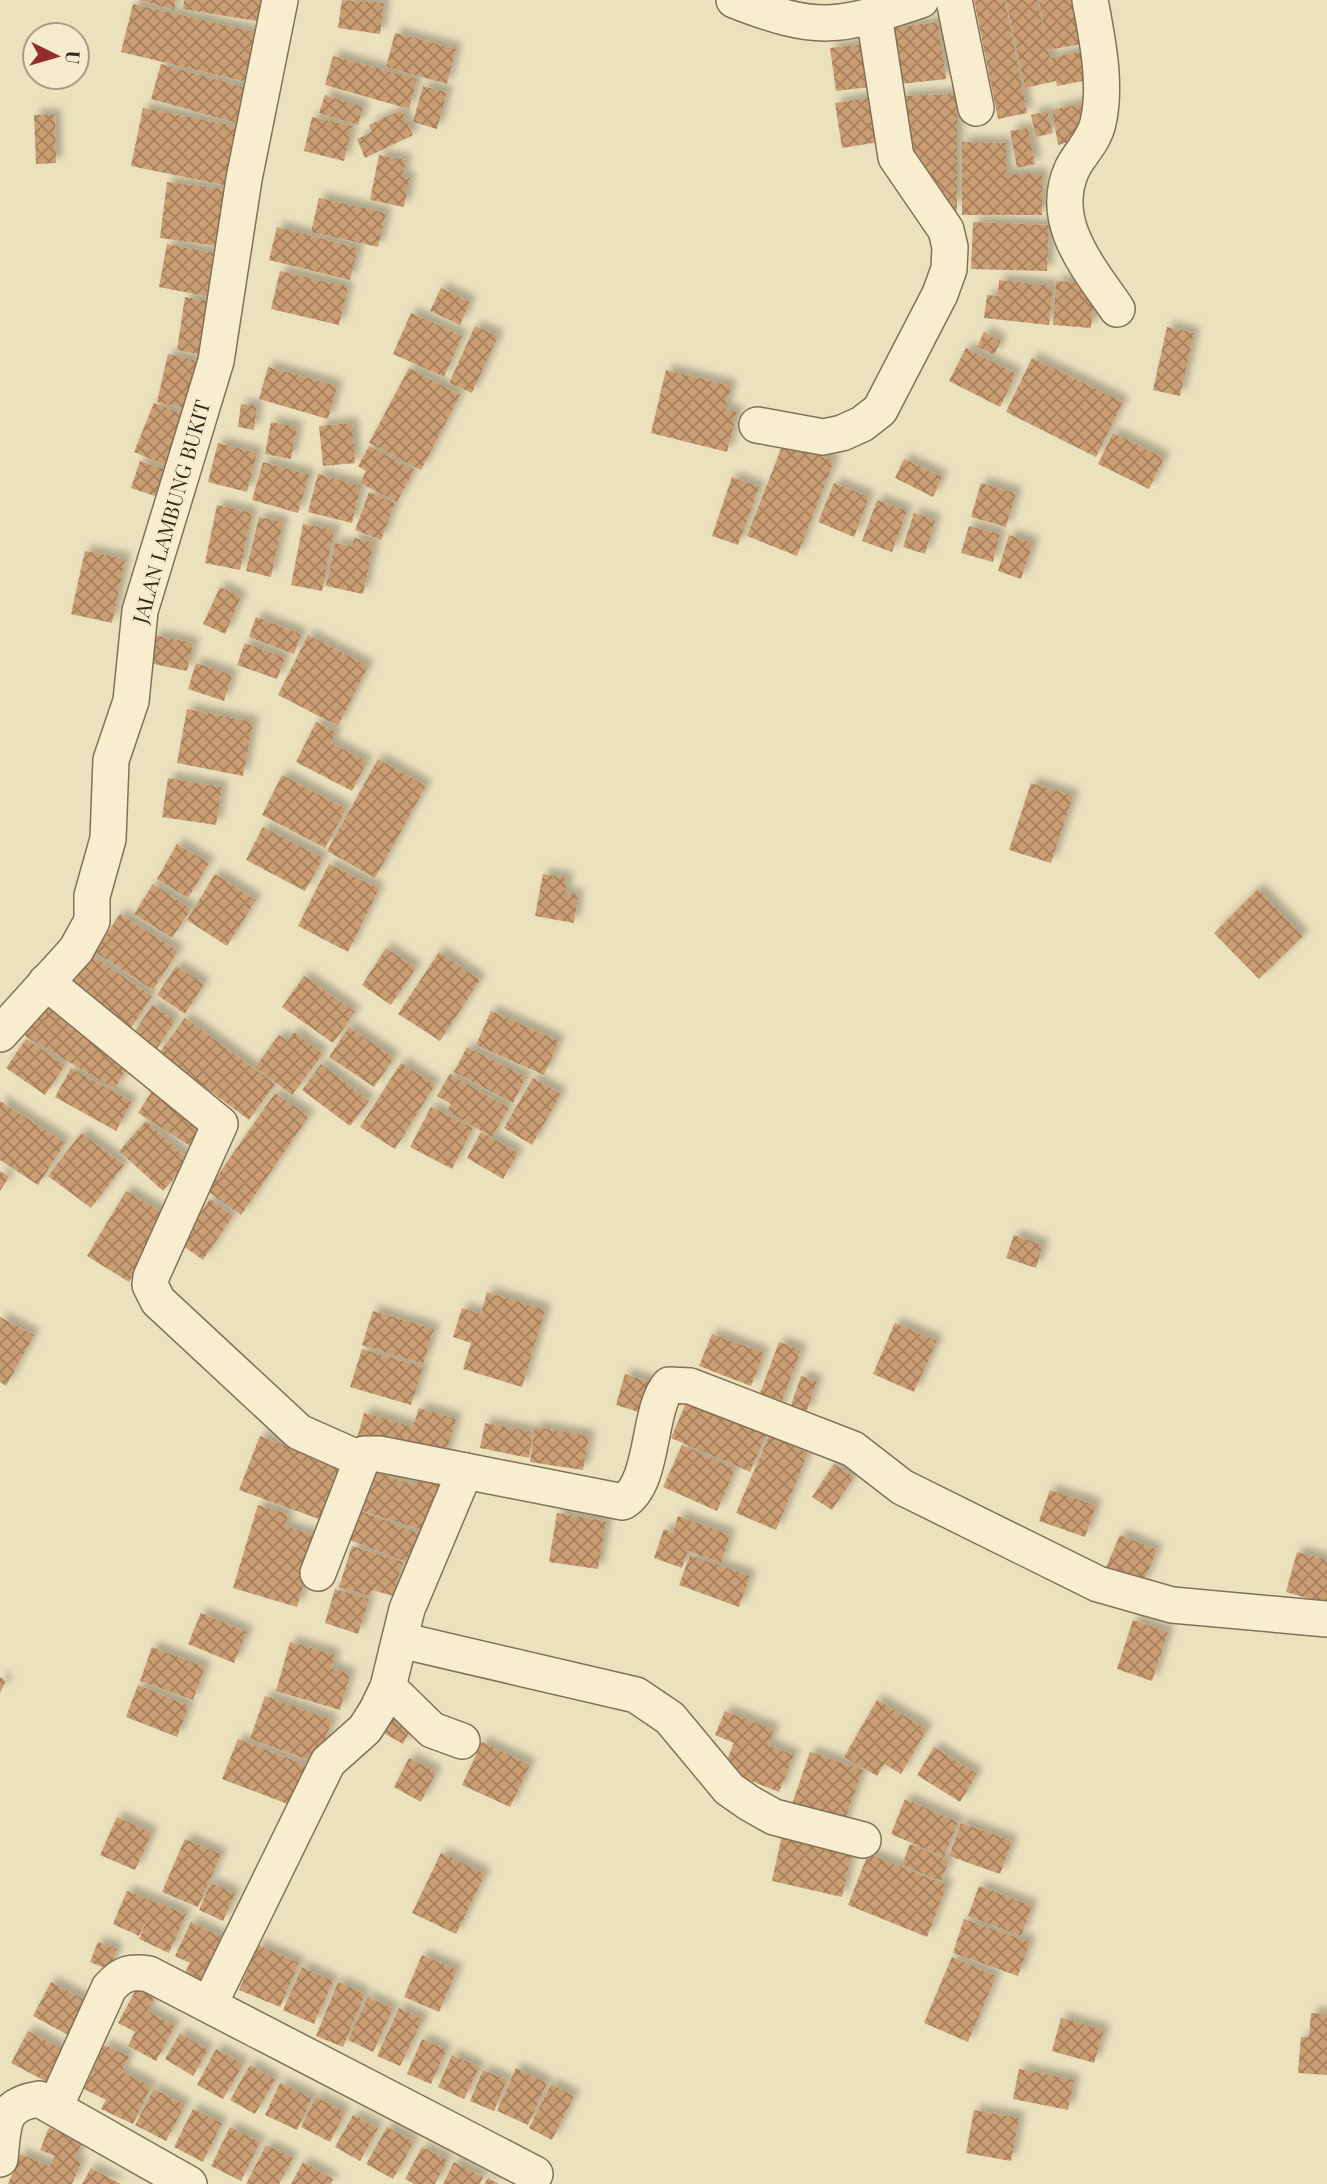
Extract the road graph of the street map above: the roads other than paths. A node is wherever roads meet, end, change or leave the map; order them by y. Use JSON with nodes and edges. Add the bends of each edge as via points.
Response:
{"nodes":[{"id":1,"x":280,"y":0,"type":"edge"},
{"id":2,"x":734,"y":0,"type":"edge"},
{"id":3,"x":922,"y":0,"type":"edge"},
{"id":4,"x":954,"y":0,"type":"edge"},
{"id":5,"x":1090,"y":0,"type":"edge"},
{"id":6,"x":880,"y":9,"type":"edge"},
{"id":7,"x":976,"y":108,"type":"dead end"},
{"id":8,"x":1117,"y":309,"type":"dead end"},
{"id":9,"x":757,"y":425,"type":"dead end"},
{"id":10,"x":46,"y":982,"type":"junction"},
{"id":11,"x":0,"y":1034,"type":"edge"},
{"id":12,"x":360,"y":1459,"type":"junction"},
{"id":13,"x":465,"y":1471,"type":"junction"},
{"id":14,"x":318,"y":1573,"type":"dead end"},
{"id":15,"x":1327,"y":1619,"type":"edge"},
{"id":16,"x":400,"y":1640,"type":"junction"},
{"id":17,"x":388,"y":1687,"type":"junction"},
{"id":18,"x":462,"y":1741,"type":"dead end"},
{"id":19,"x":863,"y":1840,"type":"dead end"},
{"id":20,"x":209,"y":2003,"type":"junction"},
{"id":21,"x":55,"y":2107,"type":"junction"},
{"id":22,"x":0,"y":2159,"type":"edge"},
{"id":23,"x":535,"y":2174,"type":"dead end"},
{"id":24,"x":189,"y":2184,"type":"edge"}],
"edges":[{"from":1,"to":10,"type":"street","name":"JALAN LAMBUNG BUKIT","via":[[244,179],[216,361],[140,611],[131,701],[111,760],[108,839],[92,896],[92,921],[76,950]]},
{"from":2,"to":6,"type":"street","via":[[815,24],[838,24]]},
{"from":3,"to":6,"type":"street"},
{"from":4,"to":7,"type":"street"},
{"from":5,"to":8,"type":"street","via":[[1099,62],[1098,122],[1091,142],[1073,167],[1063,211],[1070,236]]},
{"from":6,"to":9,"type":"street","via":[[896,157],[946,230],[949,269],[880,410],[842,433],[823,437]]},
{"from":10,"to":11,"type":"street","name":"JALAN LAMBUNG BUKIT"},
{"from":10,"to":12,"type":"street","via":[[220,1124],[151,1277],[158,1301],[299,1432]]},
{"from":12,"to":13,"type":"street","via":[[364,1454],[379,1454]]},
{"from":12,"to":14,"type":"street"},
{"from":13,"to":15,"type":"street","via":[[623,1502],[632,1495],[643,1470],[666,1387],[679,1383],[853,1449],[902,1487],[938,1507],[1098,1584],[1172,1605]]},
{"from":13,"to":16,"type":"street","via":[[407,1609]]},
{"from":16,"to":17,"type":"street"},
{"from":16,"to":19,"type":"street","via":[[636,1695],[670,1718],[729,1788],[749,1803],[774,1816]]},
{"from":17,"to":18,"type":"street","via":[[432,1730]]},
{"from":17,"to":20,"type":"street","via":[[365,1728],[328,1762]]},
{"from":20,"to":21,"type":"street","via":[[149,1973],[119,1976],[109,1988]]},
{"from":20,"to":23,"type":"street"},
{"from":21,"to":22,"type":"street","via":[[39,2099],[8,2111],[3,2119]]},
{"from":21,"to":24,"type":"street"}]}
